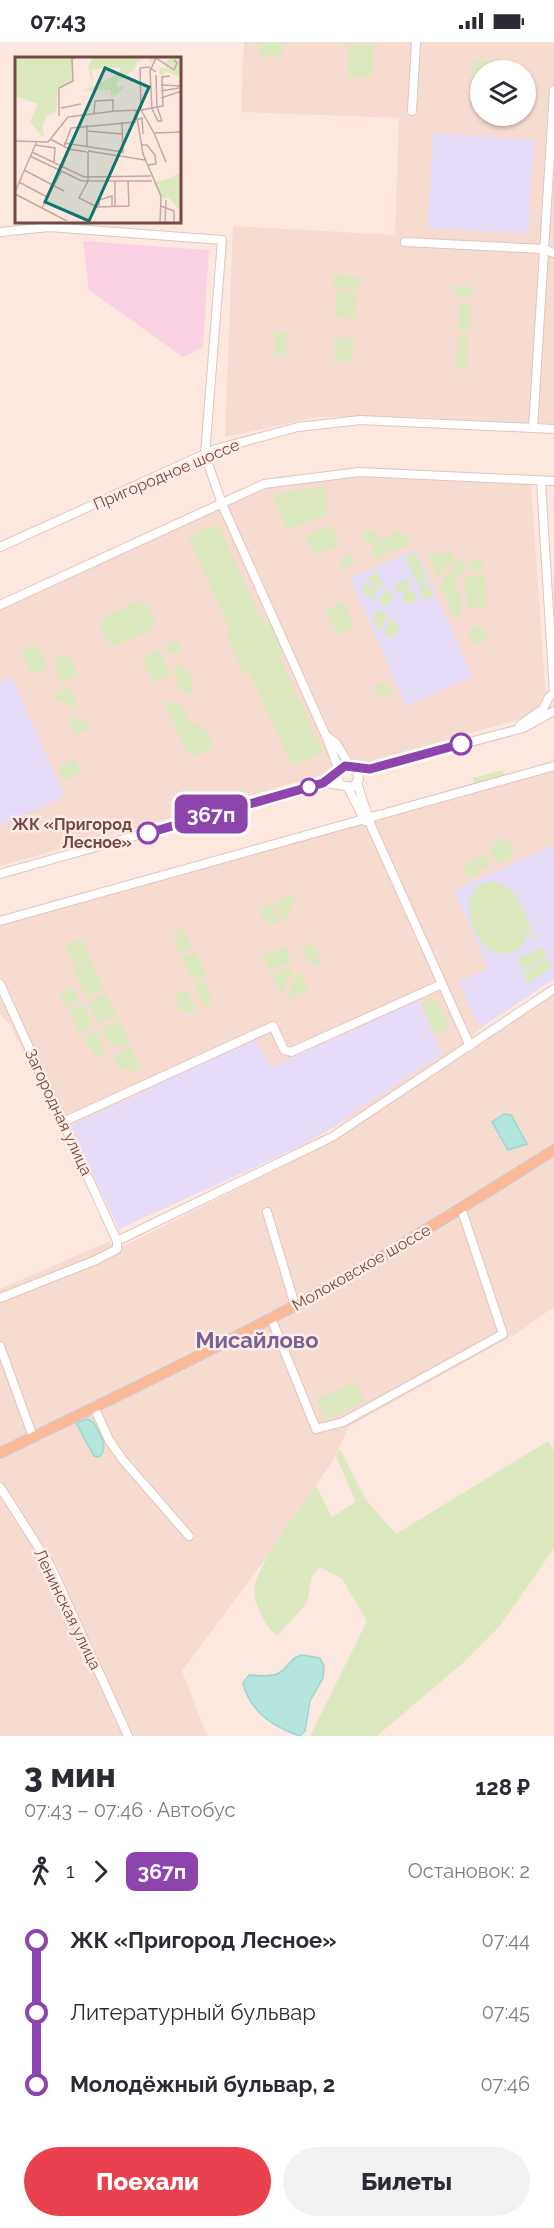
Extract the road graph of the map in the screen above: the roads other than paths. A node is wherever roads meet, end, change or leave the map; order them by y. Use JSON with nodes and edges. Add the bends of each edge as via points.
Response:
{"nodes":[{"id":1,"x":416,"y":42,"type":"edge"},
{"id":2,"x":554,"y":90,"type":"edge"},
{"id":3,"x":554,"y":104,"type":"edge"},
{"id":4,"x":412,"y":111,"type":"dead end"},
{"id":5,"x":0,"y":232,"type":"edge"},
{"id":6,"x":405,"y":242,"type":"dead end"},
{"id":7,"x":543,"y":249,"type":"junction"},
{"id":8,"x":554,"y":253,"type":"edge"},
{"id":9,"x":533,"y":428,"type":"junction"},
{"id":10,"x":554,"y":429,"type":"edge"},
{"id":11,"x":205,"y":455,"type":"junction"},
{"id":12,"x":542,"y":481,"type":"junction"},
{"id":13,"x":554,"y":481,"type":"edge"},
{"id":14,"x":222,"y":504,"type":"junction"},
{"id":15,"x":0,"y":548,"type":"edge"},
{"id":16,"x":0,"y":605,"type":"edge"},
{"id":17,"x":554,"y":693,"type":"edge"},
{"id":18,"x":548,"y":703,"type":"junction"},
{"id":19,"x":554,"y":711,"type":"edge"},
{"id":20,"x":511,"y":731,"type":"junction"},
{"id":21,"x":327,"y":736,"type":"junction"},
{"id":22,"x":554,"y":766,"type":"edge"},
{"id":23,"x":352,"y":767,"type":"junction"},
{"id":24,"x":370,"y":769,"type":"junction"},
{"id":25,"x":338,"y":772,"type":"junction"},
{"id":26,"x":358,"y":781,"type":"junction"},
{"id":27,"x":323,"y":783,"type":"junction"},
{"id":28,"x":339,"y":784,"type":"junction"},
{"id":29,"x":348,"y":788,"type":"junction"},
{"id":30,"x":367,"y":818,"type":"junction"},
{"id":31,"x":0,"y":874,"type":"edge"},
{"id":32,"x":0,"y":921,"type":"edge"},
{"id":33,"x":0,"y":984,"type":"edge"},
{"id":34,"x":442,"y":984,"type":"junction"},
{"id":35,"x":554,"y":989,"type":"edge"},
{"id":36,"x":470,"y":1046,"type":"junction"},
{"id":37,"x":63,"y":1122,"type":"junction"},
{"id":38,"x":554,"y":1150,"type":"edge"},
{"id":39,"x":461,"y":1208,"type":"junction"},
{"id":40,"x":267,"y":1212,"type":"dead end"},
{"id":41,"x":117,"y":1241,"type":"junction"},
{"id":42,"x":0,"y":1298,"type":"edge"},
{"id":43,"x":294,"y":1305,"type":"junction"},
{"id":44,"x":271,"y":1318,"type":"junction"},
{"id":45,"x":0,"y":1346,"type":"edge"},
{"id":46,"x":93,"y":1407,"type":"junction"},
{"id":47,"x":33,"y":1437,"type":"junction"},
{"id":48,"x":0,"y":1453,"type":"edge"},
{"id":49,"x":0,"y":1487,"type":"edge"},
{"id":50,"x":189,"y":1536,"type":"dead end"},
{"id":51,"x":128,"y":1736,"type":"edge"}],
"edges":[{"from":1,"to":4,"type":"street"},
{"from":2,"to":3,"type":"street"},
{"from":3,"to":7,"type":"street"},
{"from":5,"to":11,"type":"street","via":[[49,227],[222,240]]},
{"from":6,"to":7,"type":"street"},
{"from":7,"to":8,"type":"street"},
{"from":7,"to":9,"type":"street"},
{"from":9,"to":10,"type":"street","name":"Пригородное шоссе"},
{"from":9,"to":11,"type":"street","name":"Пригородное шоссе","via":[[350,421],[263,435]]},
{"from":11,"to":14,"type":"street"},
{"from":11,"to":15,"type":"street","name":"Пригородное шоссе"},
{"from":12,"to":13,"type":"street"},
{"from":12,"to":14,"type":"street","via":[[332,473],[264,484]]},
{"from":12,"to":17,"type":"street"},
{"from":14,"to":16,"type":"street"},
{"from":14,"to":21,"type":"street"},
{"from":17,"to":18,"type":"street"},
{"from":18,"to":19,"type":"street"},
{"from":18,"to":20,"type":"street"},
{"from":19,"to":20,"type":"street"},
{"from":20,"to":24,"type":"street"},
{"from":21,"to":23,"type":"street"},
{"from":21,"to":25,"type":"street"},
{"from":22,"to":30,"type":"street"},
{"from":23,"to":24,"type":"street"},
{"from":23,"to":25,"type":"street"},
{"from":23,"to":26,"type":"street"},
{"from":24,"to":26,"type":"street"},
{"from":25,"to":27,"type":"street"},
{"from":25,"to":28,"type":"street"},
{"from":26,"to":29,"type":"street"},
{"from":26,"to":30,"type":"street"},
{"from":27,"to":28,"type":"street"},
{"from":27,"to":31,"type":"street"},
{"from":28,"to":29,"type":"street"},
{"from":29,"to":30,"type":"street"},
{"from":30,"to":32,"type":"street"},
{"from":30,"to":34,"type":"street"},
{"from":33,"to":37,"type":"street","name":"Загородная улица"},
{"from":34,"to":36,"type":"street"},
{"from":34,"to":37,"type":"street","via":[[291,1052],[284,1050],[273,1026]]},
{"from":35,"to":36,"type":"street"},
{"from":36,"to":41,"type":"street","via":[[332,1137]]},
{"from":37,"to":41,"type":"street","name":"Загородная улица"},
{"from":38,"to":39,"type":"main road","name":"Молоковское шоссе"},
{"from":39,"to":43,"type":"main road","name":"Молоковское шоссе"},
{"from":39,"to":44,"type":"street","via":[[503,1334],[343,1422],[316,1429]]},
{"from":40,"to":43,"type":"street"},
{"from":41,"to":42,"type":"street","via":[[117,1249],[96,1260]]},
{"from":43,"to":44,"type":"main road","name":"Молоковское шоссе"},
{"from":44,"to":46,"type":"main road","name":"Молоковское шоссе"},
{"from":45,"to":47,"type":"street"},
{"from":46,"to":47,"type":"main road","name":"Молоковское шоссе"},
{"from":46,"to":50,"type":"street","via":[[123,1460]]},
{"from":47,"to":48,"type":"main road","name":"Молоковское шоссе"},
{"from":49,"to":51,"type":"street","name":"Ленинская улица","via":[[51,1567]]}]}
